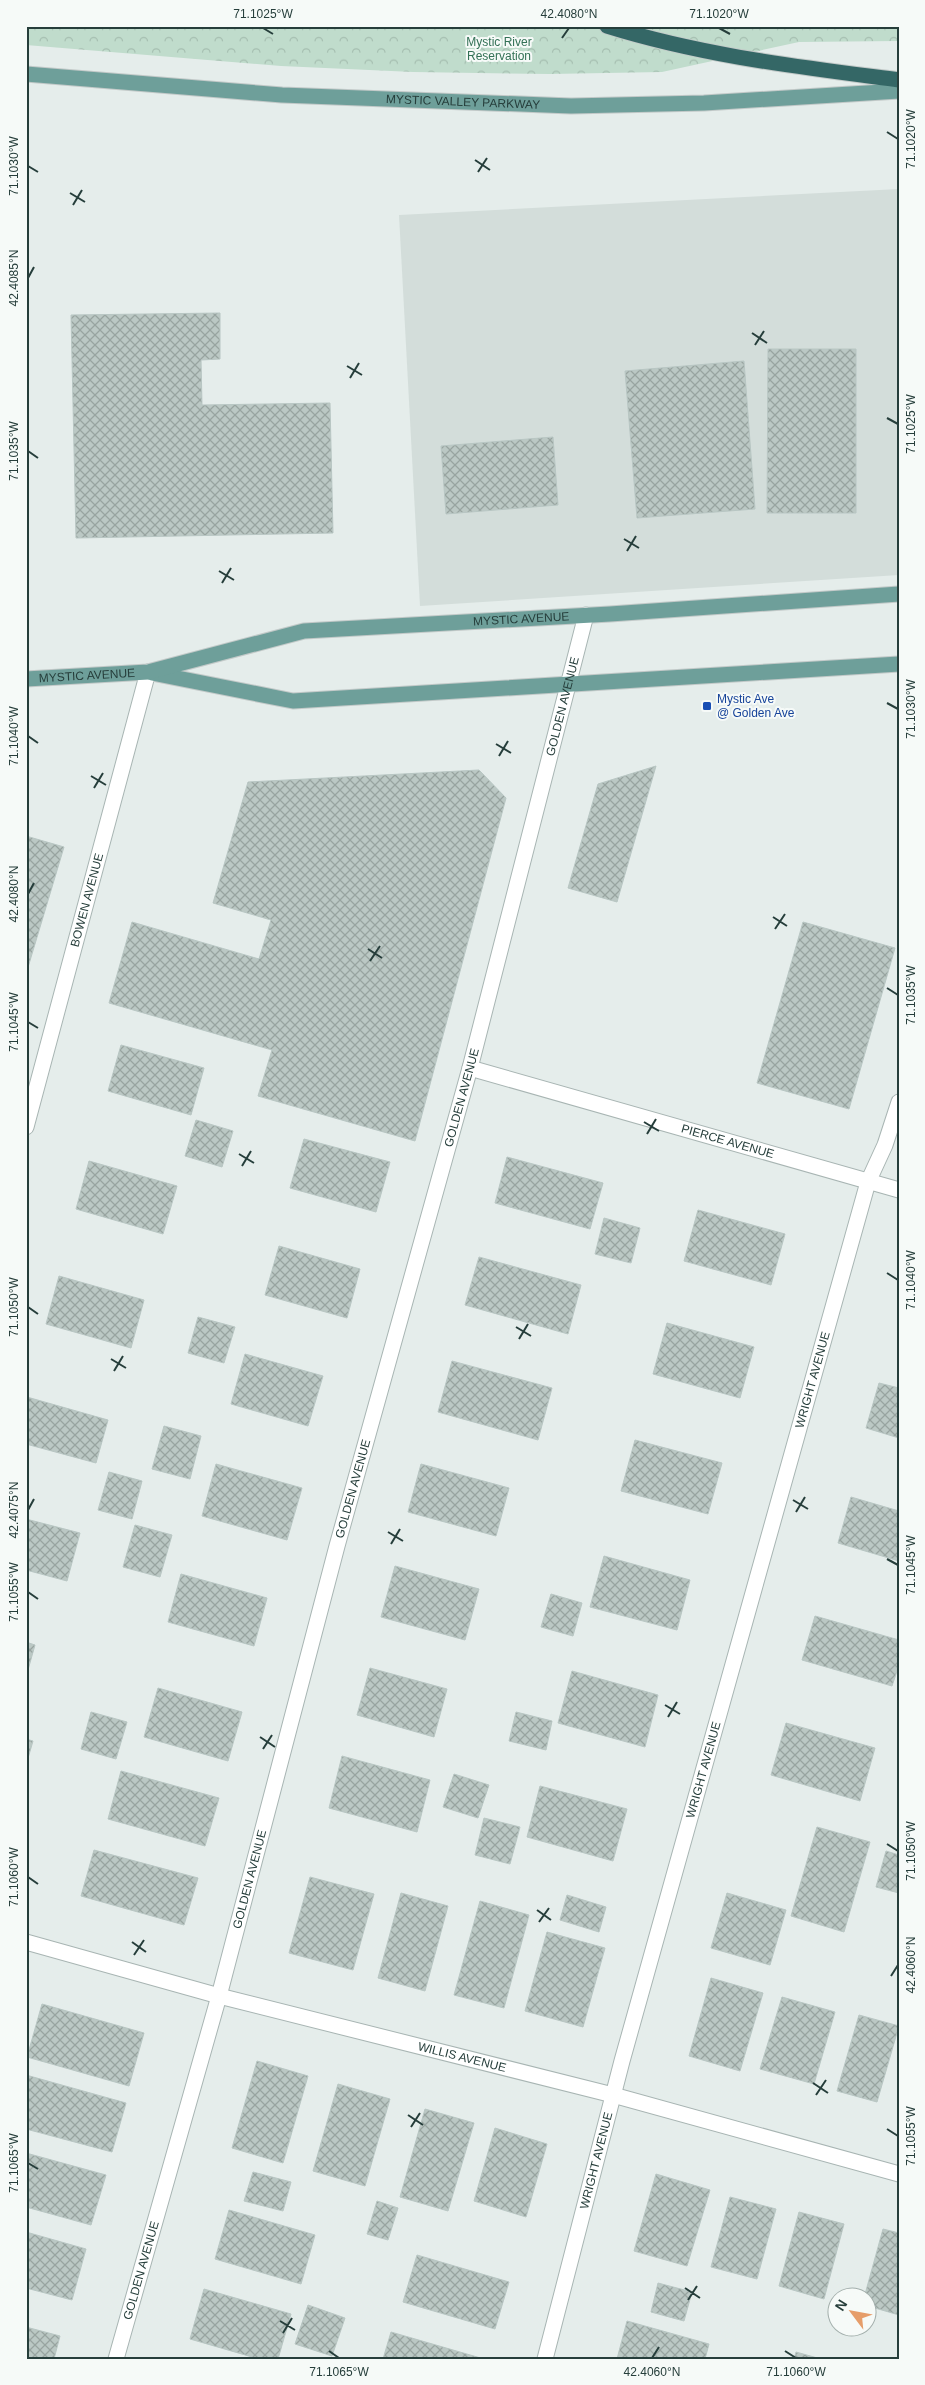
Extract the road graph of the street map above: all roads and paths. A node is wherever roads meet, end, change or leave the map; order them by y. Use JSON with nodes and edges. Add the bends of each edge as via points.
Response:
{"nodes":[{"id":1,"x":607,"y":26,"type":"edge"},
{"id":2,"x":26,"y":74,"type":"edge"},
{"id":3,"x":899,"y":80,"type":"edge"},
{"id":4,"x":899,"y":91,"type":"edge"},
{"id":5,"x":899,"y":594,"type":"edge"},
{"id":6,"x":586,"y":615,"type":"junction"},
{"id":7,"x":899,"y":664,"type":"edge"},
{"id":8,"x":148,"y":672,"type":"junction"},
{"id":9,"x":26,"y":679,"type":"edge"},
{"id":10,"x":569,"y":683,"type":"junction"},
{"id":11,"x":470,"y":1068,"type":"junction"},
{"id":12,"x":899,"y":1102,"type":"edge"},
{"id":13,"x":26,"y":1127,"type":"edge"},
{"id":14,"x":868,"y":1182,"type":"junction"},
{"id":15,"x":899,"y":1190,"type":"edge"},
{"id":16,"x":26,"y":1942,"type":"edge"},
{"id":17,"x":219,"y":1996,"type":"junction"},
{"id":18,"x":613,"y":2096,"type":"junction"},
{"id":19,"x":899,"y":2174,"type":"edge"},
{"id":20,"x":116,"y":2359,"type":"edge"},
{"id":21,"x":544,"y":2359,"type":"edge"}],
"edges":[{"from":1,"to":3,"type":"highway","via":[[730,57]]},
{"from":2,"to":4,"type":"main road","name":"MYSTIC VALLEY PARKWAY","via":[[273,95],[562,106],[686,104]]},
{"from":5,"to":6,"type":"main road","name":"MYSTIC AVENUE"},
{"from":6,"to":8,"type":"main road","name":"MYSTIC AVENUE","via":[[304,631]]},
{"from":6,"to":10,"type":"street","name":"GOLDEN AVENUE"},
{"from":7,"to":10,"type":"main road","name":"MYSTIC AVENUE"},
{"from":8,"to":9,"type":"main road","name":"MYSTIC AVENUE"},
{"from":8,"to":10,"type":"main road","name":"MYSTIC AVENUE","via":[[293,701]]},
{"from":8,"to":13,"type":"street","name":"BOWEN AVENUE"},
{"from":10,"to":11,"type":"street","name":"GOLDEN AVENUE"},
{"from":11,"to":14,"type":"street","name":"PIERCE AVENUE"},
{"from":11,"to":17,"type":"street","name":"GOLDEN AVENUE","via":[[337,1546]]},
{"from":12,"to":14,"type":"street","name":"WRIGHT AVENUE"},
{"from":14,"to":15,"type":"street","name":"PIERCE AVENUE"},
{"from":14,"to":18,"type":"street","name":"WRIGHT AVENUE"},
{"from":16,"to":17,"type":"street","name":"WILLIS AVENUE"},
{"from":17,"to":18,"type":"street","name":"WILLIS AVENUE"},
{"from":17,"to":20,"type":"street","name":"GOLDEN AVENUE"},
{"from":18,"to":19,"type":"street","name":"WILLIS AVENUE"},
{"from":18,"to":21,"type":"street","name":"WRIGHT AVENUE"}]}
